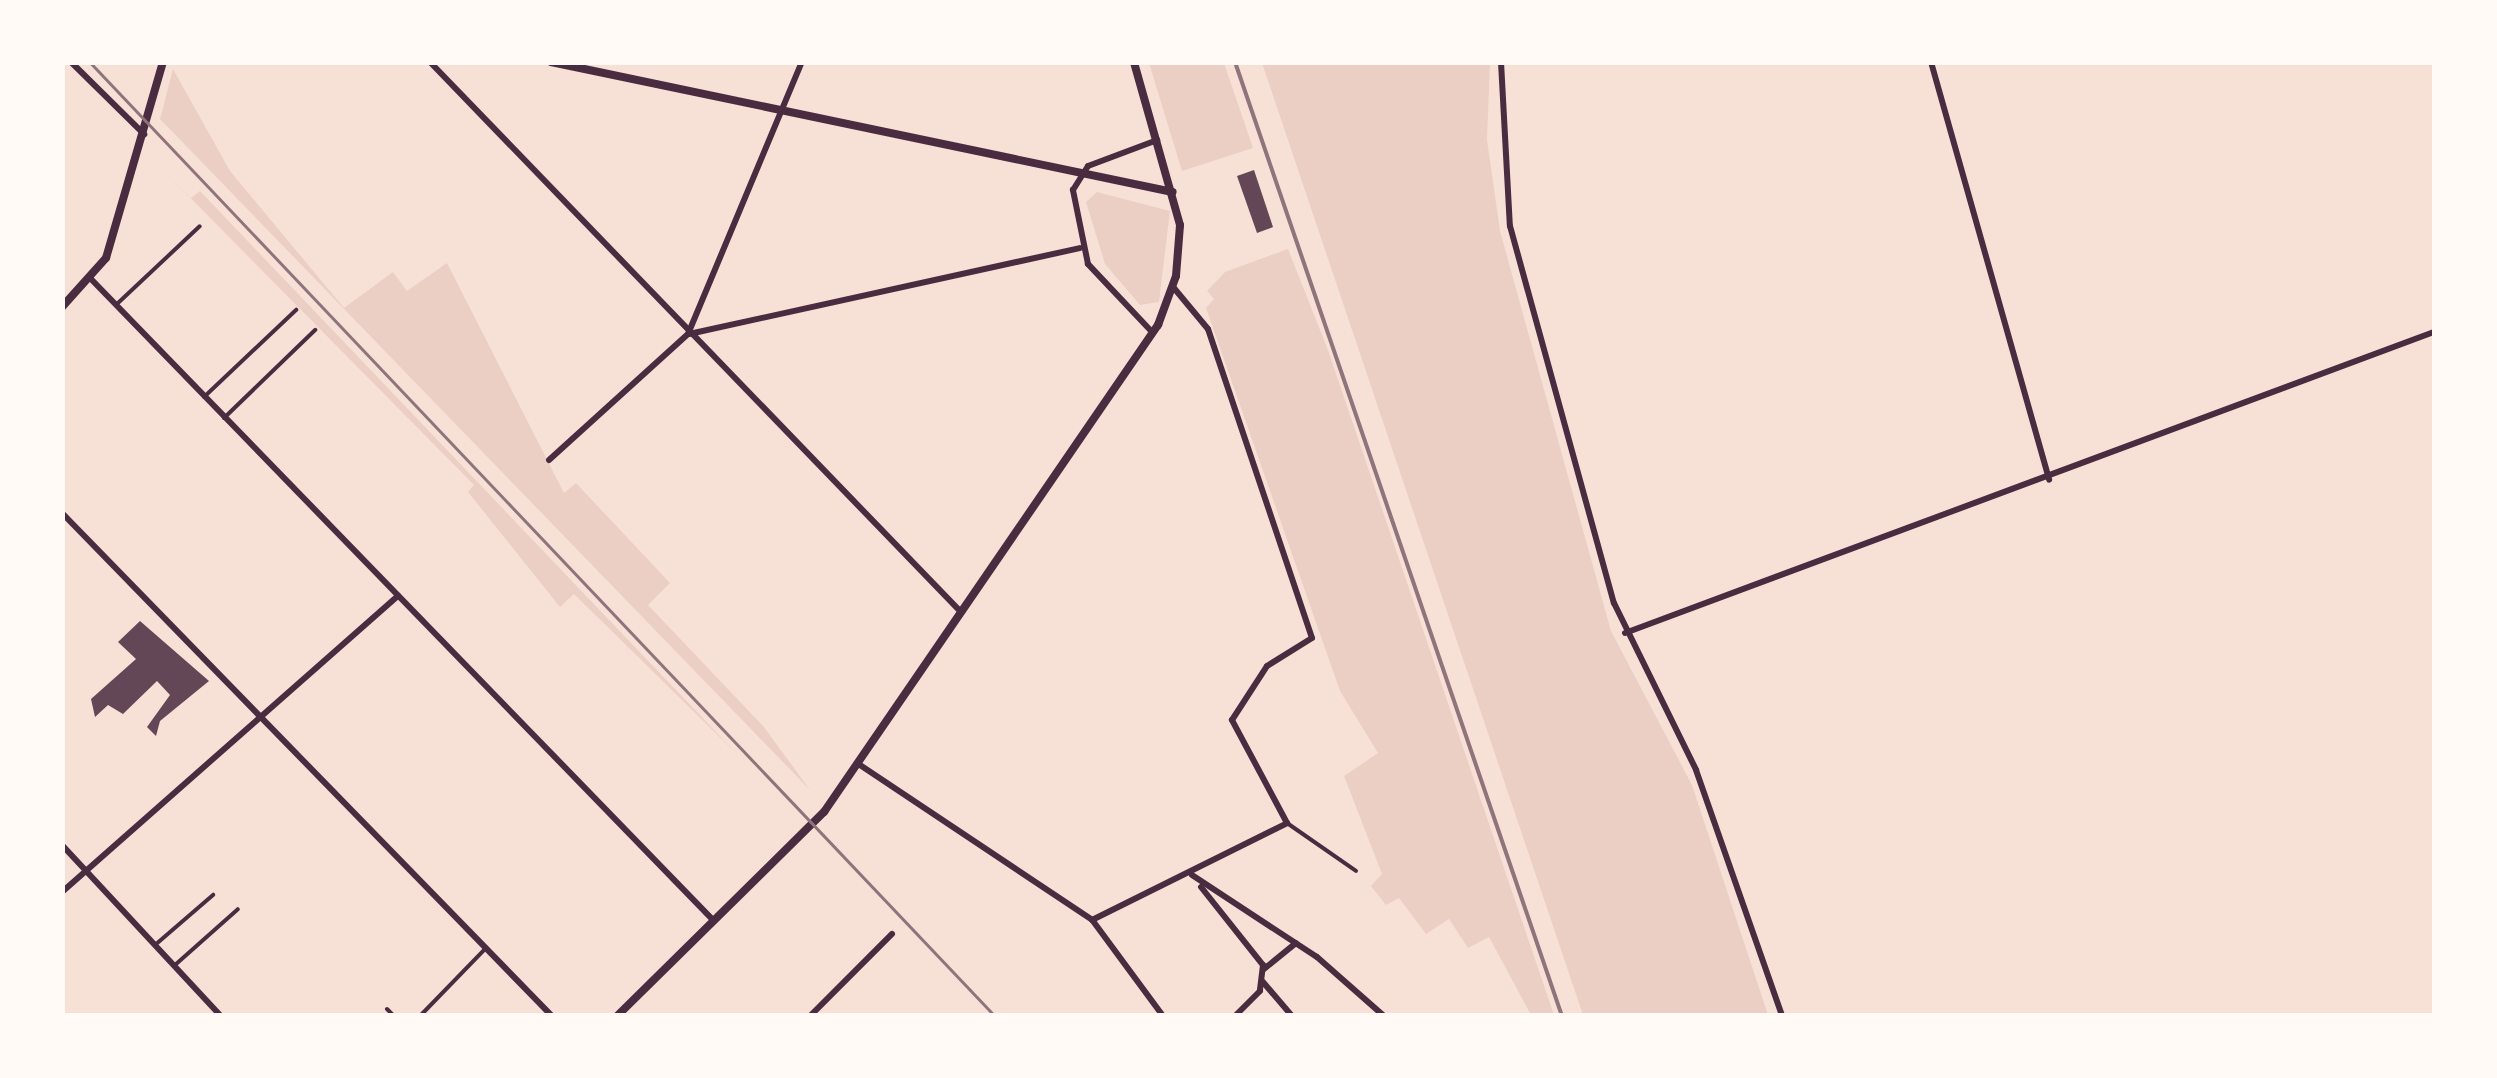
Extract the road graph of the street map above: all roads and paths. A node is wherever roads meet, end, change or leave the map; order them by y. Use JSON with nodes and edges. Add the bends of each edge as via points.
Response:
{"nodes":[{"id":1,"x":71,"y":62,"type":"edge"},
{"id":2,"x":163,"y":62,"type":"edge"},
{"id":3,"x":430,"y":62,"type":"edge"},
{"id":4,"x":551,"y":62,"type":"edge"},
{"id":5,"x":802,"y":62,"type":"edge"},
{"id":6,"x":1134,"y":62,"type":"edge"},
{"id":7,"x":1501,"y":62,"type":"edge"},
{"id":8,"x":1932,"y":62,"type":"edge"},
{"id":9,"x":781,"y":112,"type":"junction"},
{"id":10,"x":145,"y":135,"type":"junction"},
{"id":11,"x":1158,"y":139,"type":"junction"},
{"id":12,"x":1078,"y":174,"type":"junction"},
{"id":13,"x":1174,"y":192,"type":"junction"},
{"id":14,"x":200,"y":226,"type":"dead end"},
{"id":15,"x":1080,"y":248,"type":"junction"},
{"id":16,"x":91,"y":279,"type":"junction"},
{"id":17,"x":1174,"y":288,"type":"junction"},
{"id":18,"x":114,"y":306,"type":"junction"},
{"id":19,"x":62,"y":307,"type":"edge"},
{"id":20,"x":296,"y":310,"type":"dead end"},
{"id":21,"x":315,"y":330,"type":"dead end"},
{"id":22,"x":2434,"y":332,"type":"edge"},
{"id":23,"x":1153,"y":333,"type":"junction"},
{"id":24,"x":688,"y":334,"type":"junction"},
{"id":25,"x":204,"y":397,"type":"junction"},
{"id":26,"x":224,"y":418,"type":"junction"},
{"id":27,"x":549,"y":460,"type":"dead end"},
{"id":28,"x":2049,"y":480,"type":"junction"},
{"id":29,"x":62,"y":513,"type":"edge"},
{"id":30,"x":398,"y":596,"type":"junction"},
{"id":31,"x":961,"y":612,"type":"junction"},
{"id":32,"x":1625,"y":633,"type":"junction"},
{"id":33,"x":260,"y":716,"type":"junction"},
{"id":34,"x":857,"y":762,"type":"junction"},
{"id":35,"x":1286,"y":823,"type":"junction"},
{"id":36,"x":62,"y":845,"type":"edge"},
{"id":37,"x":86,"y":871,"type":"junction"},
{"id":38,"x":1356,"y":871,"type":"dead end"},
{"id":39,"x":1192,"y":875,"type":"junction"},
{"id":40,"x":1200,"y":886,"type":"junction"},
{"id":41,"x":62,"y":892,"type":"edge"},
{"id":42,"x":212,"y":895,"type":"dead end"},
{"id":43,"x":238,"y":909,"type":"dead end"},
{"id":44,"x":713,"y":920,"type":"junction"},
{"id":45,"x":1092,"y":920,"type":"junction"},
{"id":46,"x":892,"y":934,"type":"dead end"},
{"id":47,"x":1296,"y":944,"type":"junction"},
{"id":48,"x":156,"y":945,"type":"junction"},
{"id":49,"x":486,"y":948,"type":"junction"},
{"id":50,"x":174,"y":966,"type":"junction"},
{"id":51,"x":1264,"y":969,"type":"junction"},
{"id":52,"x":1262,"y":981,"type":"junction"},
{"id":53,"x":387,"y":1009,"type":"dead end"},
{"id":54,"x":422,"y":1015,"type":"edge"},
{"id":55,"x":221,"y":1016,"type":"edge"},
{"id":56,"x":394,"y":1016,"type":"edge"},
{"id":57,"x":552,"y":1016,"type":"edge"},
{"id":58,"x":617,"y":1016,"type":"edge"},
{"id":59,"x":810,"y":1016,"type":"edge"},
{"id":60,"x":1163,"y":1016,"type":"edge"},
{"id":61,"x":1235,"y":1016,"type":"edge"},
{"id":62,"x":1292,"y":1016,"type":"edge"},
{"id":63,"x":1384,"y":1016,"type":"edge"},
{"id":64,"x":1782,"y":1016,"type":"edge"}],
"edges":[{"from":1,"to":10,"type":"street"},
{"from":2,"to":10,"type":"street"},
{"from":3,"to":24,"type":"street"},
{"from":4,"to":9,"type":"street"},
{"from":5,"to":9,"type":"street"},
{"from":6,"to":11,"type":"street"},
{"from":7,"to":32,"type":"street","via":[[1510,226]]},
{"from":8,"to":28,"type":"street"},
{"from":9,"to":12,"type":"street"},
{"from":9,"to":24,"type":"street"},
{"from":10,"to":16,"type":"street"},
{"from":11,"to":12,"type":"street"},
{"from":11,"to":13,"type":"street"},
{"from":12,"to":13,"type":"street"},
{"from":12,"to":15,"type":"street"},
{"from":13,"to":17,"type":"street"},
{"from":14,"to":18,"type":"lane"},
{"from":15,"to":23,"type":"street"},
{"from":15,"to":24,"type":"street"},
{"from":16,"to":18,"type":"street"},
{"from":16,"to":19,"type":"street"},
{"from":17,"to":23,"type":"street"},
{"from":17,"to":35,"type":"street","via":[[1208,330],[1312,638],[1267,666],[1232,720]]},
{"from":18,"to":25,"type":"street"},
{"from":20,"to":25,"type":"lane"},
{"from":21,"to":26,"type":"lane"},
{"from":22,"to":28,"type":"street"},
{"from":23,"to":31,"type":"street"},
{"from":24,"to":27,"type":"street"},
{"from":24,"to":31,"type":"street"},
{"from":25,"to":26,"type":"street"},
{"from":26,"to":30,"type":"street"},
{"from":28,"to":32,"type":"street"},
{"from":29,"to":33,"type":"street"},
{"from":30,"to":33,"type":"street"},
{"from":30,"to":44,"type":"street"},
{"from":31,"to":34,"type":"street"},
{"from":32,"to":64,"type":"street","via":[[1696,770]]},
{"from":33,"to":37,"type":"street"},
{"from":33,"to":49,"type":"street"},
{"from":34,"to":44,"type":"street","via":[[820,816]]},
{"from":34,"to":45,"type":"street"},
{"from":35,"to":38,"type":"lane"},
{"from":35,"to":39,"type":"street"},
{"from":36,"to":37,"type":"street"},
{"from":37,"to":41,"type":"street"},
{"from":37,"to":48,"type":"street"},
{"from":39,"to":40,"type":"street"},
{"from":39,"to":45,"type":"street"},
{"from":40,"to":47,"type":"street"},
{"from":40,"to":51,"type":"street"},
{"from":42,"to":48,"type":"lane"},
{"from":43,"to":50,"type":"lane"},
{"from":44,"to":58,"type":"street"},
{"from":45,"to":60,"type":"street"},
{"from":46,"to":59,"type":"street"},
{"from":47,"to":51,"type":"street"},
{"from":47,"to":63,"type":"street"},
{"from":48,"to":50,"type":"street"},
{"from":49,"to":54,"type":"lane"},
{"from":49,"to":57,"type":"street"},
{"from":50,"to":55,"type":"street"},
{"from":51,"to":52,"type":"street"},
{"from":52,"to":61,"type":"street"},
{"from":52,"to":62,"type":"street"},
{"from":53,"to":56,"type":"lane"}]}
